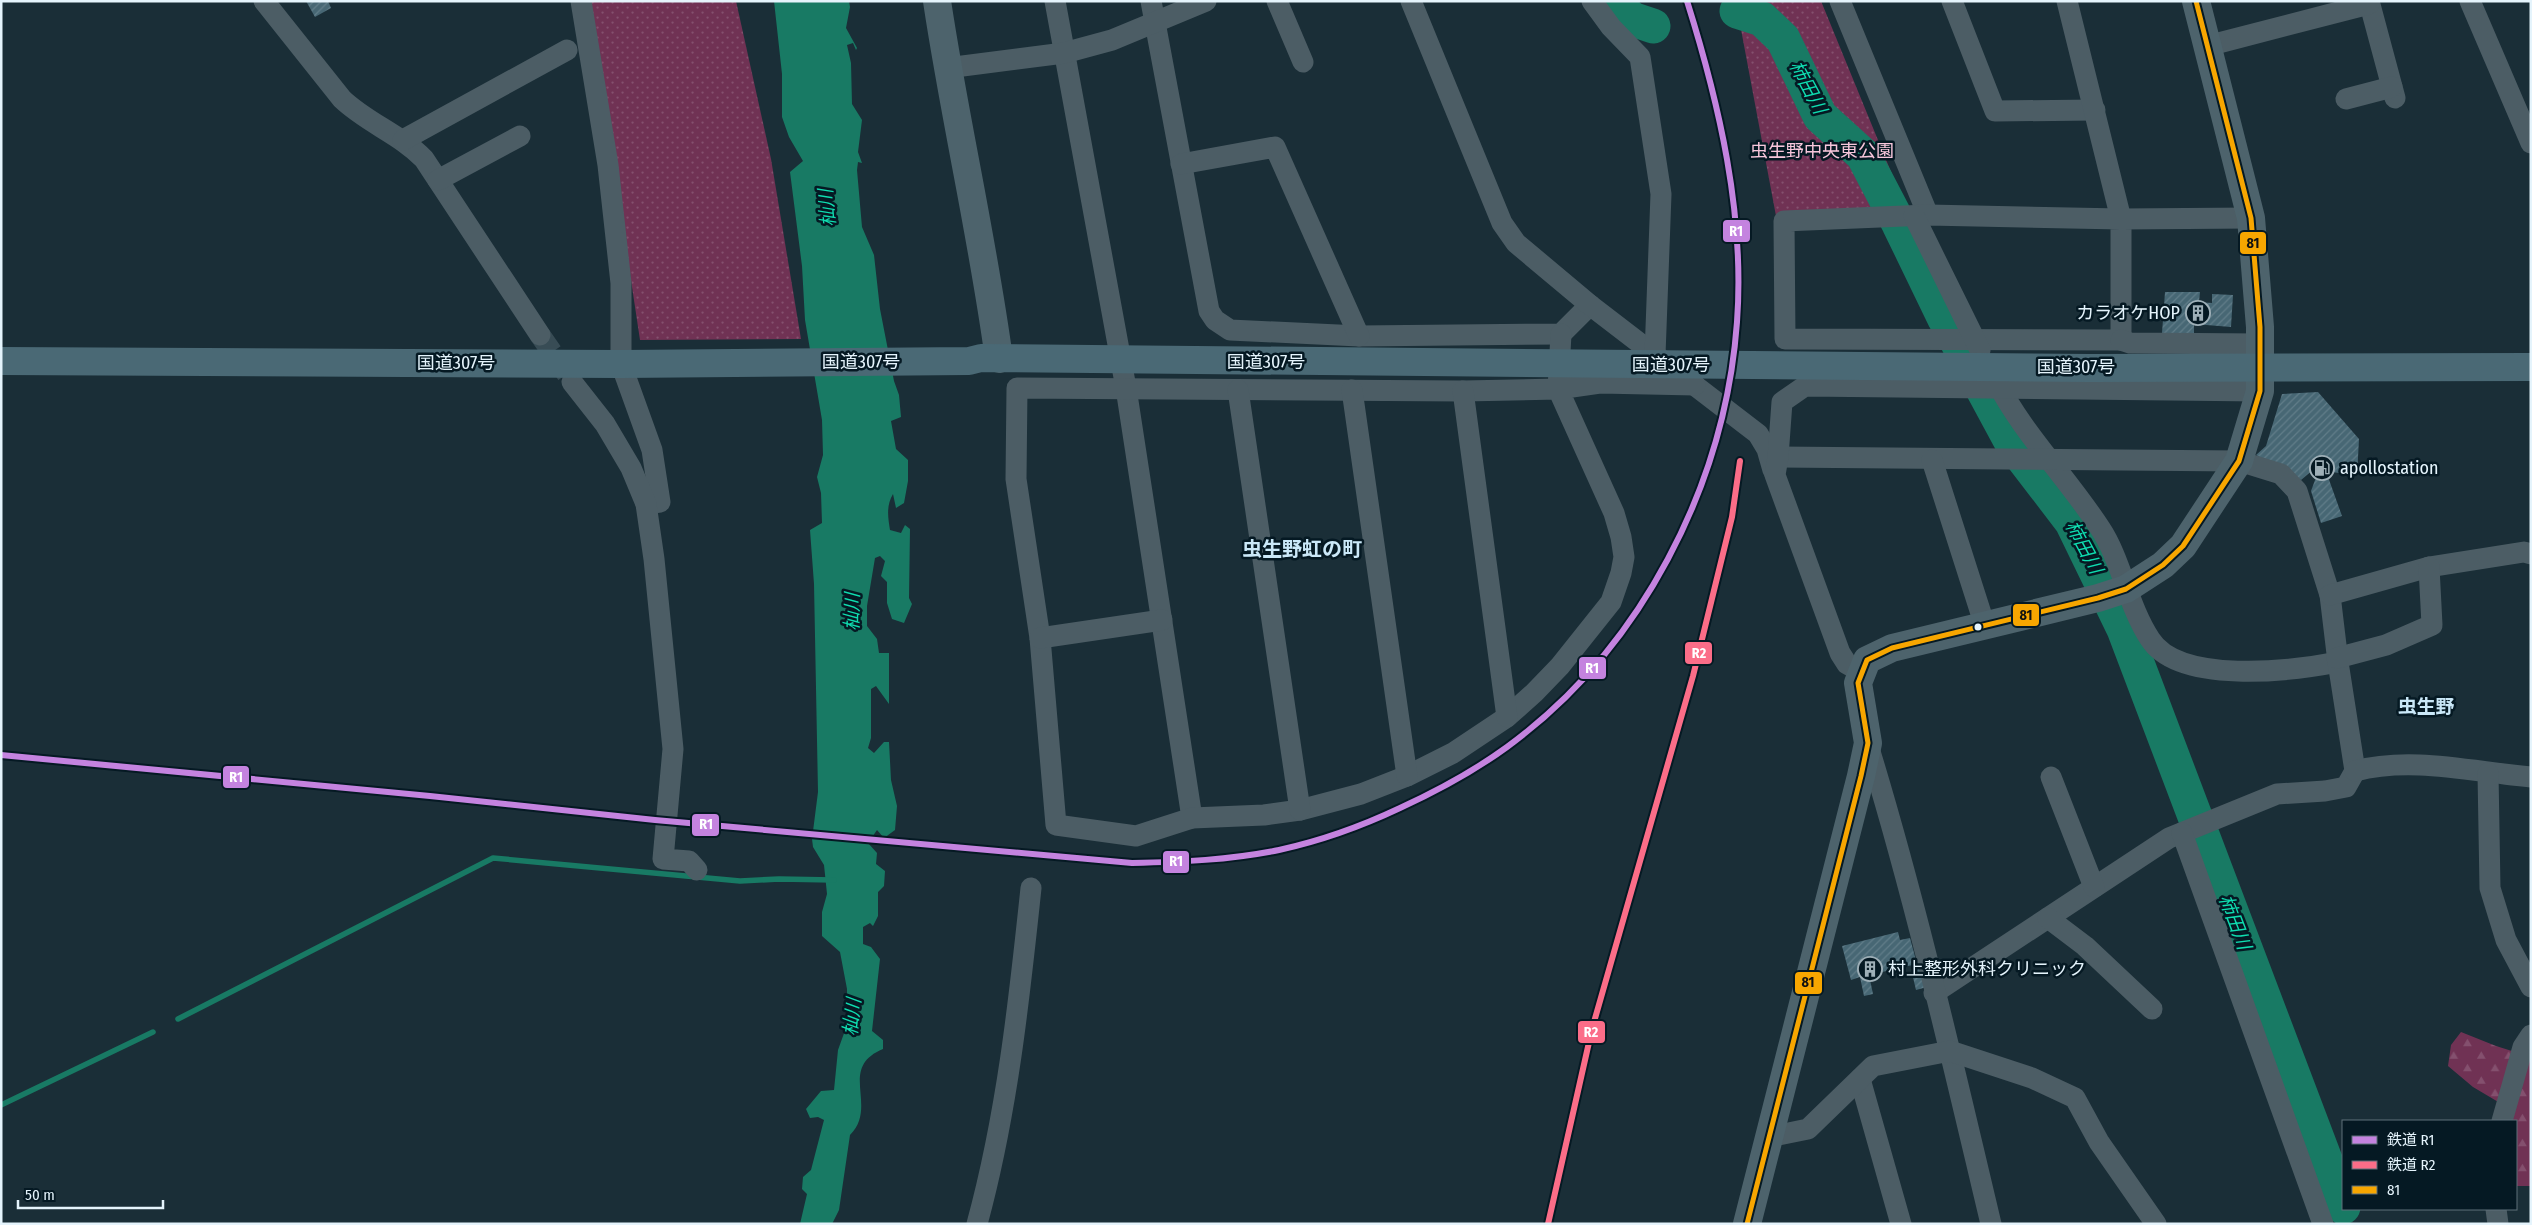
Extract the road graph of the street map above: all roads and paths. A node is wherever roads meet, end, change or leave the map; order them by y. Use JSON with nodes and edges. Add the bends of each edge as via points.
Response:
{"nodes":[{"id":1,"x":264,"y":1,"type":"edge"},
{"id":2,"x":581,"y":1,"type":"edge"},
{"id":3,"x":937,"y":1,"type":"edge"},
{"id":4,"x":1054,"y":1,"type":"edge"},
{"id":5,"x":1151,"y":1,"type":"edge"},
{"id":6,"x":1206,"y":1,"type":"edge"},
{"id":7,"x":1277,"y":1,"type":"edge"},
{"id":8,"x":1412,"y":1,"type":"edge"},
{"id":9,"x":1592,"y":1,"type":"edge"},
{"id":10,"x":1840,"y":1,"type":"edge"},
{"id":11,"x":1952,"y":1,"type":"edge"},
{"id":12,"x":2067,"y":1,"type":"edge"},
{"id":13,"x":2196,"y":1,"type":"edge"},
{"id":14,"x":2470,"y":1,"type":"edge"},
{"id":15,"x":2369,"y":3,"type":"edge"},
{"id":16,"x":1156,"y":22,"type":"junction"},
{"id":17,"x":2207,"y":46,"type":"junction"},
{"id":18,"x":567,"y":50,"type":"dead end"},
{"id":19,"x":1064,"y":53,"type":"junction"},
{"id":20,"x":1303,"y":62,"type":"dead end"},
{"id":21,"x":947,"y":68,"type":"junction"},
{"id":22,"x":2346,"y":99,"type":"dead end"},
{"id":23,"x":2095,"y":110,"type":"junction"},
{"id":24,"x":520,"y":136,"type":"dead end"},
{"id":25,"x":403,"y":140,"type":"junction"},
{"id":26,"x":2531,"y":143,"type":"edge"},
{"id":27,"x":1181,"y":164,"type":"junction"},
{"id":28,"x":438,"y":180,"type":"junction"},
{"id":29,"x":1918,"y":216,"type":"junction"},
{"id":30,"x":2251,"y":218,"type":"junction"},
{"id":31,"x":2121,"y":219,"type":"junction"},
{"id":32,"x":1590,"y":305,"type":"junction"},
{"id":33,"x":1561,"y":334,"type":"junction"},
{"id":34,"x":540,"y":335,"type":"tunnel mouth"},
{"id":35,"x":1359,"y":336,"type":"junction"},
{"id":36,"x":1974,"y":338,"type":"junction"},
{"id":37,"x":2121,"y":340,"type":"junction"},
{"id":38,"x":1654,"y":355,"type":"junction"},
{"id":39,"x":1010,"y":359,"type":"junction"},
{"id":40,"x":1,"y":361,"type":"edge"},
{"id":41,"x":632,"y":364,"type":"junction"},
{"id":42,"x":2260,"y":367,"type":"junction"},
{"id":43,"x":2531,"y":367,"type":"edge"},
{"id":44,"x":572,"y":382,"type":"tunnel mouth"},
{"id":45,"x":1695,"y":385,"type":"junction"},
{"id":46,"x":1126,"y":388,"type":"junction"},
{"id":47,"x":1558,"y":389,"type":"junction"},
{"id":48,"x":1997,"y":389,"type":"junction"},
{"id":49,"x":1238,"y":390,"type":"junction"},
{"id":50,"x":1352,"y":390,"type":"junction"},
{"id":51,"x":1463,"y":391,"type":"junction"},
{"id":52,"x":1932,"y":460,"type":"junction"},
{"id":53,"x":2045,"y":460,"type":"junction"},
{"id":54,"x":2239,"y":461,"type":"junction"},
{"id":55,"x":1776,"y":466,"type":"junction"},
{"id":56,"x":646,"y":504,"type":"junction"},
{"id":57,"x":2531,"y":554,"type":"edge"},
{"id":58,"x":2429,"y":567,"type":"junction"},
{"id":59,"x":2115,"y":592,"type":"junction"},
{"id":60,"x":2330,"y":595,"type":"junction"},
{"id":61,"x":1162,"y":620,"type":"junction"},
{"id":62,"x":1985,"y":626,"type":"junction"},
{"id":63,"x":1040,"y":638,"type":"junction"},
{"id":64,"x":2337,"y":660,"type":"junction"},
{"id":65,"x":1861,"y":672,"type":"junction"},
{"id":66,"x":1507,"y":717,"type":"junction"},
{"id":67,"x":1868,"y":743,"type":"junction"},
{"id":68,"x":2355,"y":771,"type":"junction"},
{"id":69,"x":2488,"y":773,"type":"junction"},
{"id":70,"x":1407,"y":776,"type":"junction"},
{"id":71,"x":2051,"y":777,"type":"dead end"},
{"id":72,"x":2531,"y":777,"type":"edge"},
{"id":73,"x":1300,"y":810,"type":"junction"},
{"id":74,"x":1192,"y":818,"type":"junction"},
{"id":75,"x":2182,"y":833,"type":"junction"},
{"id":76,"x":697,"y":870,"type":"dead end"},
{"id":77,"x":1031,"y":888,"type":"dead end"},
{"id":78,"x":2094,"y":888,"type":"junction"},
{"id":79,"x":2048,"y":918,"type":"junction"},
{"id":80,"x":2531,"y":987,"type":"edge"},
{"id":81,"x":1934,"y":993,"type":"junction"},
{"id":82,"x":2152,"y":1009,"type":"dead end"},
{"id":83,"x":2531,"y":1035,"type":"edge"},
{"id":84,"x":1950,"y":1051,"type":"junction"},
{"id":85,"x":1860,"y":1078,"type":"junction"},
{"id":86,"x":2502,"y":1120,"type":"edge"},
{"id":87,"x":1769,"y":1137,"type":"junction"},
{"id":88,"x":2496,"y":1210,"type":"edge"},
{"id":89,"x":977,"y":1224,"type":"edge"},
{"id":90,"x":1747,"y":1224,"type":"edge"},
{"id":91,"x":1901,"y":1224,"type":"edge"},
{"id":92,"x":1991,"y":1224,"type":"edge"},
{"id":93,"x":2156,"y":1224,"type":"edge"},
{"id":94,"x":2323,"y":1224,"type":"edge"},
{"id":95,"x":2498,"y":1224,"type":"edge"}],
"edges":[{"from":1,"to":25,"type":"street","via":[[342,99],[356,112]]},
{"from":2,"to":41,"type":"street","via":[[608,166]]},
{"from":3,"to":21,"type":"street"},
{"from":4,"to":19,"type":"street"},
{"from":5,"to":16,"type":"street"},
{"from":6,"to":16,"type":"street"},
{"from":7,"to":20,"type":"street"},
{"from":8,"to":32,"type":"street","via":[[1502,223],[1516,243]]},
{"from":9,"to":38,"type":"street","via":[[1611,28],[1640,57],[1661,194]]},
{"from":10,"to":29,"type":"street"},
{"from":11,"to":23,"type":"street","via":[[1996,111]]},
{"from":12,"to":23,"type":"street"},
{"from":13,"to":17,"type":"street"},
{"from":14,"to":26,"type":"street"},
{"from":15,"to":17,"type":"street"},
{"from":15,"to":22,"type":"street","via":[[2393,93]]},
{"from":16,"to":19,"type":"street","via":[[1112,40]]},
{"from":16,"to":27,"type":"street"},
{"from":17,"to":30,"type":"street"},
{"from":18,"to":25,"type":"street"},
{"from":19,"to":21,"type":"street"},
{"from":19,"to":46,"type":"street"},
{"from":21,"to":39,"type":"street","via":[[992,303]]},
{"from":23,"to":31,"type":"street"},
{"from":24,"to":28,"type":"street"},
{"from":25,"to":28,"type":"street","via":[[424,159]]},
{"from":27,"to":35,"type":"street","via":[[1275,147]]},
{"from":27,"to":35,"type":"street","via":[[1209,311],[1215,320],[1230,330]]},
{"from":28,"to":34,"type":"street"},
{"from":29,"to":31,"type":"street"},
{"from":29,"to":36,"type":"street"},
{"from":29,"to":36,"type":"street","via":[[1784,221],[1785,339]]},
{"from":30,"to":31,"type":"street"},
{"from":30,"to":42,"type":"street"},
{"from":31,"to":37,"type":"street"},
{"from":32,"to":33,"type":"street"},
{"from":32,"to":38,"type":"street"},
{"from":33,"to":35,"type":"street"},
{"from":33,"to":47,"type":"street"},
{"from":36,"to":37,"type":"street"},
{"from":36,"to":48,"type":"street"},
{"from":37,"to":42,"type":"street"},
{"from":38,"to":45,"type":"street"},
{"from":39,"to":41,"type":"highway","name":"国道307号"},
{"from":39,"to":42,"type":"highway","name":"国道307号"},
{"from":40,"to":41,"type":"highway","name":"国道307号"},
{"from":41,"to":56,"type":"street","via":[[660,502]]},
{"from":42,"to":43,"type":"highway","name":"国道307号"},
{"from":42,"to":48,"type":"street"},
{"from":42,"to":54,"type":"street"},
{"from":44,"to":56,"type":"street","via":[[605,424],[631,468]]},
{"from":45,"to":47,"type":"street","via":[[1600,383]]},
{"from":45,"to":55,"type":"street","via":[[1758,434]]},
{"from":46,"to":49,"type":"street"},
{"from":46,"to":61,"type":"street"},
{"from":46,"to":63,"type":"street","via":[[1017,388],[1016,479]]},
{"from":47,"to":51,"type":"street"},
{"from":47,"to":66,"type":"street","via":[[1614,513],[1624,556],[1611,602],[1602,615],[1560,666]]},
{"from":48,"to":53,"type":"street"},
{"from":48,"to":55,"type":"street","via":[[1805,386],[1782,402]]},
{"from":49,"to":50,"type":"street"},
{"from":49,"to":73,"type":"street"},
{"from":50,"to":51,"type":"street"},
{"from":50,"to":70,"type":"street"},
{"from":51,"to":66,"type":"street"},
{"from":52,"to":53,"type":"street"},
{"from":52,"to":55,"type":"street"},
{"from":52,"to":62,"type":"street"},
{"from":53,"to":54,"type":"street"},
{"from":53,"to":59,"type":"street","via":[[2105,534]]},
{"from":54,"to":59,"type":"street","via":[[2183,546],[2163,565]]},
{"from":54,"to":60,"type":"street","via":[[2280,474],[2298,491]]},
{"from":55,"to":65,"type":"street","via":[[1840,653],[1848,664]]},
{"from":56,"to":76,"type":"street","via":[[673,749],[663,859],[689,861]]},
{"from":57,"to":58,"type":"street","via":[[2524,552]]},
{"from":58,"to":60,"type":"street"},
{"from":58,"to":64,"type":"street","via":[[2432,625],[2386,645]]},
{"from":59,"to":62,"type":"street"},
{"from":59,"to":64,"type":"street","via":[[2157,649],[2180,661],[2220,670],[2280,672]]},
{"from":60,"to":64,"type":"street"},
{"from":61,"to":63,"type":"street"},
{"from":61,"to":74,"type":"street"},
{"from":62,"to":65,"type":"street","via":[[1873,655]]},
{"from":63,"to":74,"type":"street","via":[[1056,825],[1136,836]]},
{"from":64,"to":68,"type":"street"},
{"from":65,"to":67,"type":"street","via":[[1859,696]]},
{"from":66,"to":70,"type":"street","via":[[1453,753]]},
{"from":67,"to":81,"type":"street"},
{"from":67,"to":87,"type":"street"},
{"from":68,"to":69,"type":"street","via":[[2372,766],[2452,766]]},
{"from":68,"to":75,"type":"street","via":[[2346,787],[2277,794]]},
{"from":69,"to":72,"type":"street"},
{"from":69,"to":80,"type":"street","via":[[2490,888],[2506,940]]},
{"from":70,"to":73,"type":"street","via":[[1361,794]]},
{"from":71,"to":78,"type":"street"},
{"from":73,"to":74,"type":"street"},
{"from":75,"to":78,"type":"street","via":[[2169,838]]},
{"from":75,"to":94,"type":"street"},
{"from":77,"to":89,"type":"street","via":[[1005,1097]]},
{"from":78,"to":79,"type":"street"},
{"from":79,"to":81,"type":"street"},
{"from":79,"to":82,"type":"street","via":[[2085,946]]},
{"from":81,"to":84,"type":"street"},
{"from":83,"to":86,"type":"street","via":[[2523,1047]]},
{"from":84,"to":85,"type":"street","via":[[1873,1066]]},
{"from":84,"to":92,"type":"street"},
{"from":84,"to":93,"type":"street","via":[[2032,1078],[2075,1098],[2099,1142]]},
{"from":85,"to":87,"type":"street","via":[[1808,1128]]},
{"from":85,"to":91,"type":"street"},
{"from":87,"to":90,"type":"street"},
{"from":88,"to":95,"type":"street"}]}
